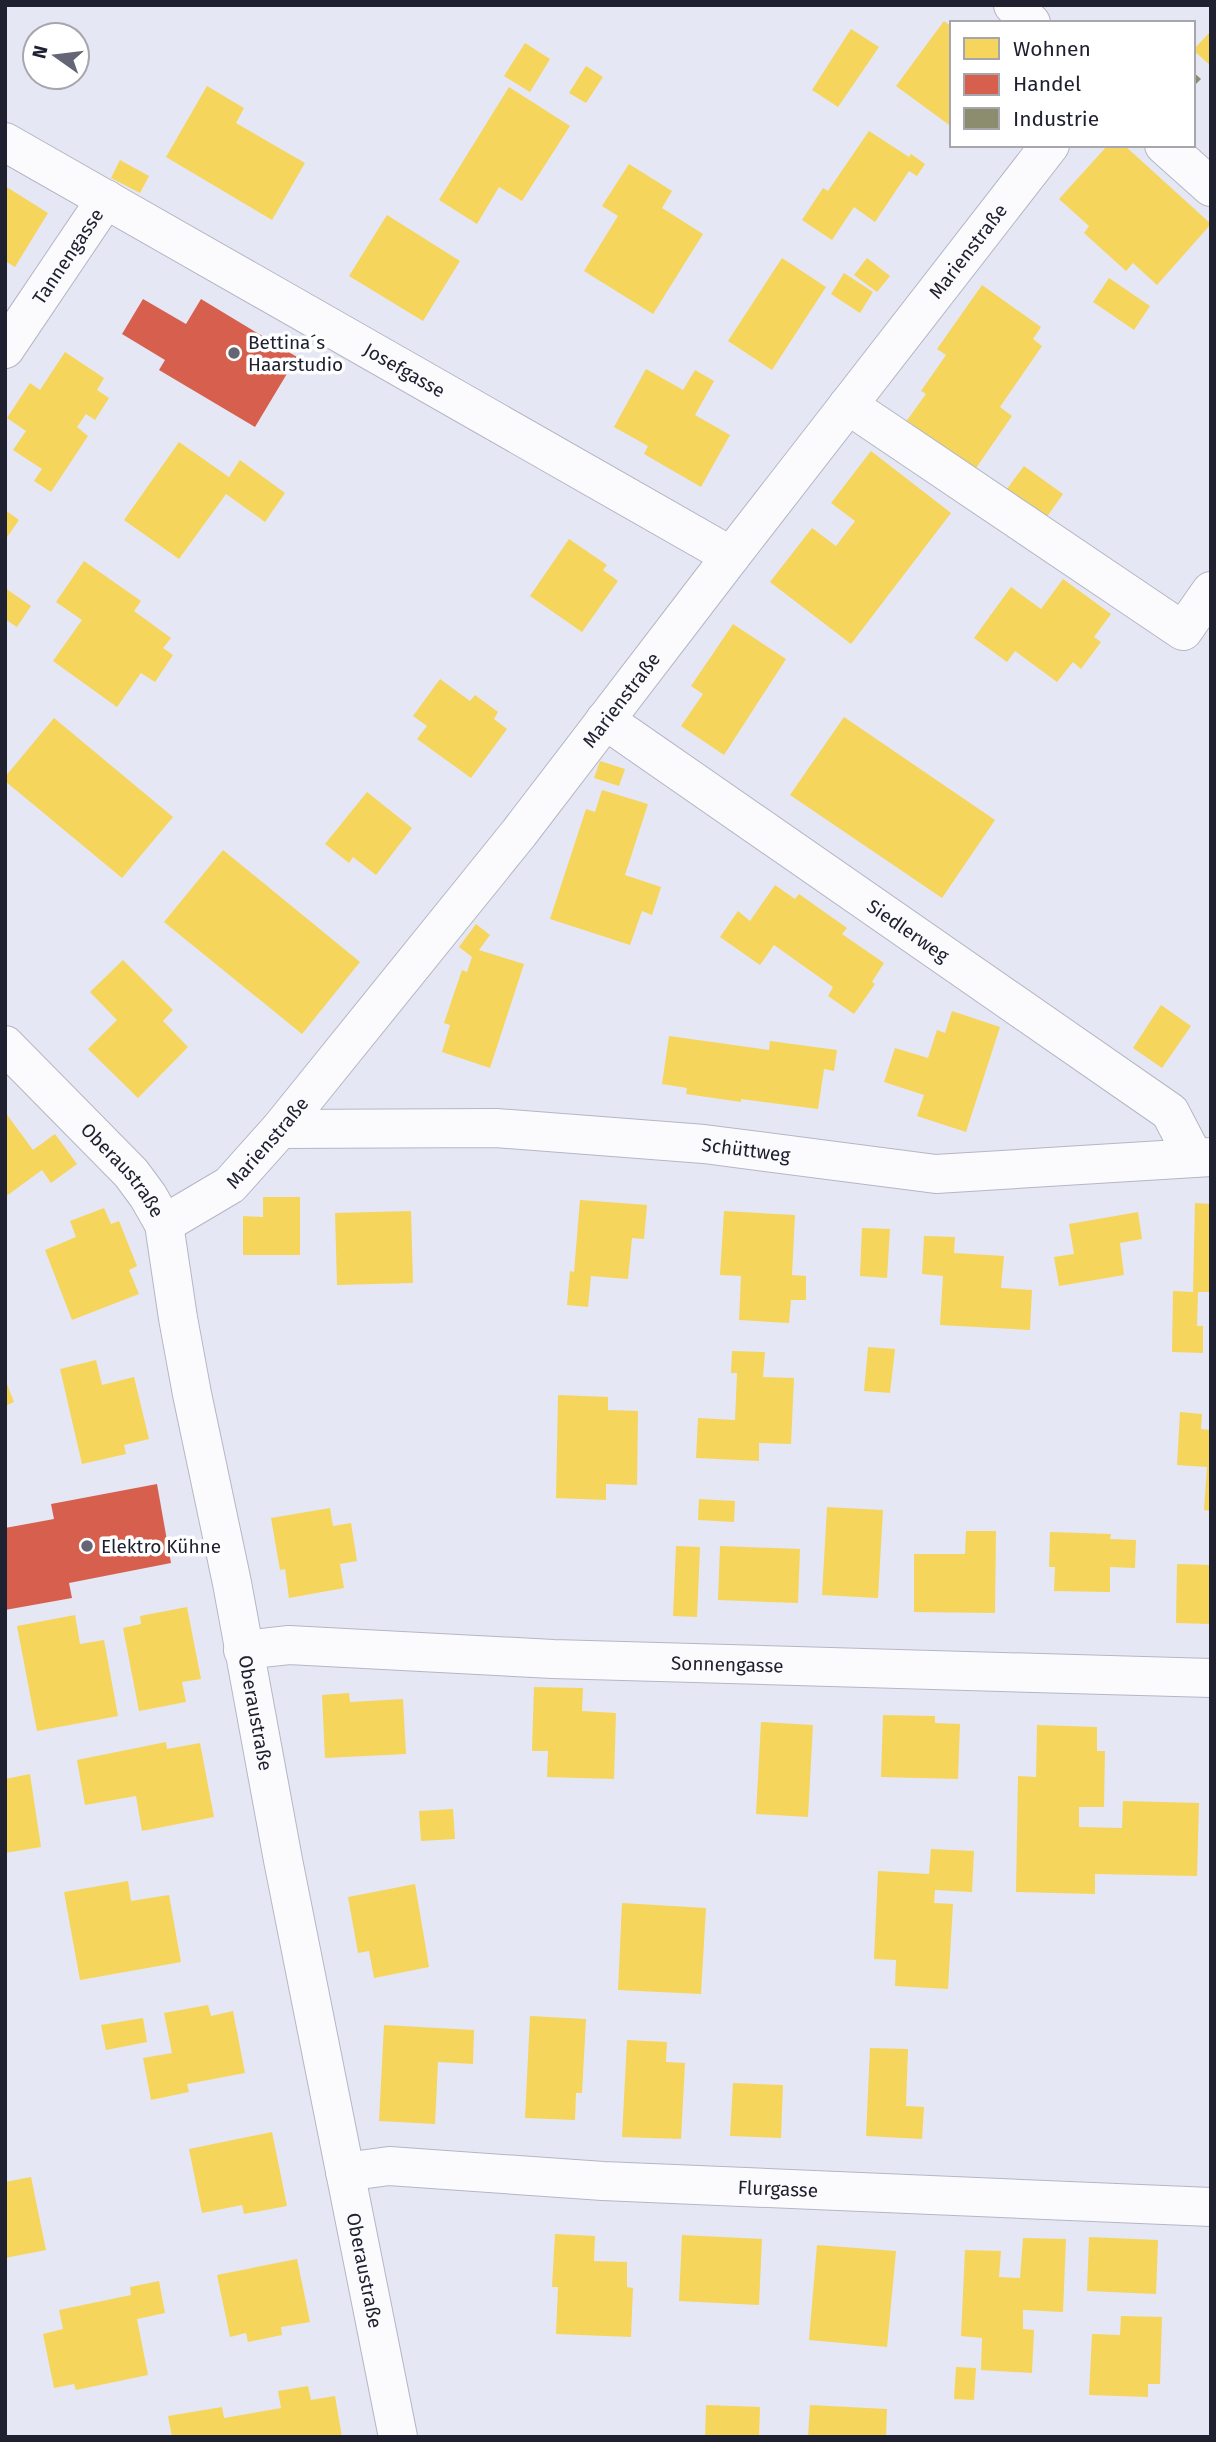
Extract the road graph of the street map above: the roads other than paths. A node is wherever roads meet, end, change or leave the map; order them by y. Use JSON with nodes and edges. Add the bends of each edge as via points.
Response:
{"nodes":[{"id":1,"x":1013,"y":5,"type":"edge"},
{"id":2,"x":1029,"y":21,"type":"edge"},
{"id":3,"x":5,"y":142,"type":"edge"},
{"id":4,"x":1048,"y":147,"type":"edge"},
{"id":5,"x":1166,"y":147,"type":"edge"},
{"id":6,"x":1211,"y":187,"type":"edge"},
{"id":7,"x":106,"y":199,"type":"junction"},
{"id":8,"x":5,"y":349,"type":"edge"},
{"id":9,"x":848,"y":405,"type":"junction"},
{"id":10,"x":731,"y":556,"type":"junction"},
{"id":11,"x":1211,"y":591,"type":"edge"},
{"id":12,"x":605,"y":720,"type":"junction"},
{"id":13,"x":5,"y":1045,"type":"edge"},
{"id":14,"x":280,"y":1129,"type":"junction"},
{"id":15,"x":1202,"y":1157,"type":"edge"},
{"id":16,"x":164,"y":1224,"type":"junction"},
{"id":17,"x":243,"y":1650,"type":"junction"},
{"id":18,"x":1211,"y":1678,"type":"edge"},
{"id":19,"x":345,"y":2172,"type":"junction"},
{"id":20,"x":1211,"y":2207,"type":"edge"},
{"id":21,"x":398,"y":2437,"type":"edge"}],
"edges":[{"from":1,"to":2,"type":"street"},
{"from":3,"to":7,"type":"street","name":"Josefgasse"},
{"from":4,"to":9,"type":"street","name":"Marienstraße"},
{"from":5,"to":6,"type":"street"},
{"from":7,"to":8,"type":"street","name":"Tannengasse"},
{"from":7,"to":10,"type":"street","name":"Josefgasse"},
{"from":9,"to":10,"type":"street","name":"Marienstraße"},
{"from":9,"to":11,"type":"street","via":[[1183,631]]},
{"from":10,"to":12,"type":"street","name":"Marienstraße"},
{"from":12,"to":14,"type":"street","name":"Marienstraße"},
{"from":12,"to":15,"type":"street","name":"Siedlerweg","via":[[1170,1112]]},
{"from":13,"to":16,"type":"street","name":"Oberaustraße","via":[[131,1172]]},
{"from":14,"to":15,"type":"street","name":"Schüttweg","via":[[496,1128],[704,1144],[936,1174]]},
{"from":14,"to":16,"type":"street","name":"Marienstraße","via":[[230,1185]]},
{"from":16,"to":17,"type":"street","name":"Oberaustraße"},
{"from":17,"to":18,"type":"street","name":"Sonnengasse","via":[[289,1645],[553,1659]]},
{"from":17,"to":19,"type":"street","name":"Oberaustraße"},
{"from":19,"to":20,"type":"street","name":"Flurgasse","via":[[389,2166],[603,2181]]},
{"from":19,"to":21,"type":"street","name":"Oberaustraße"}]}
